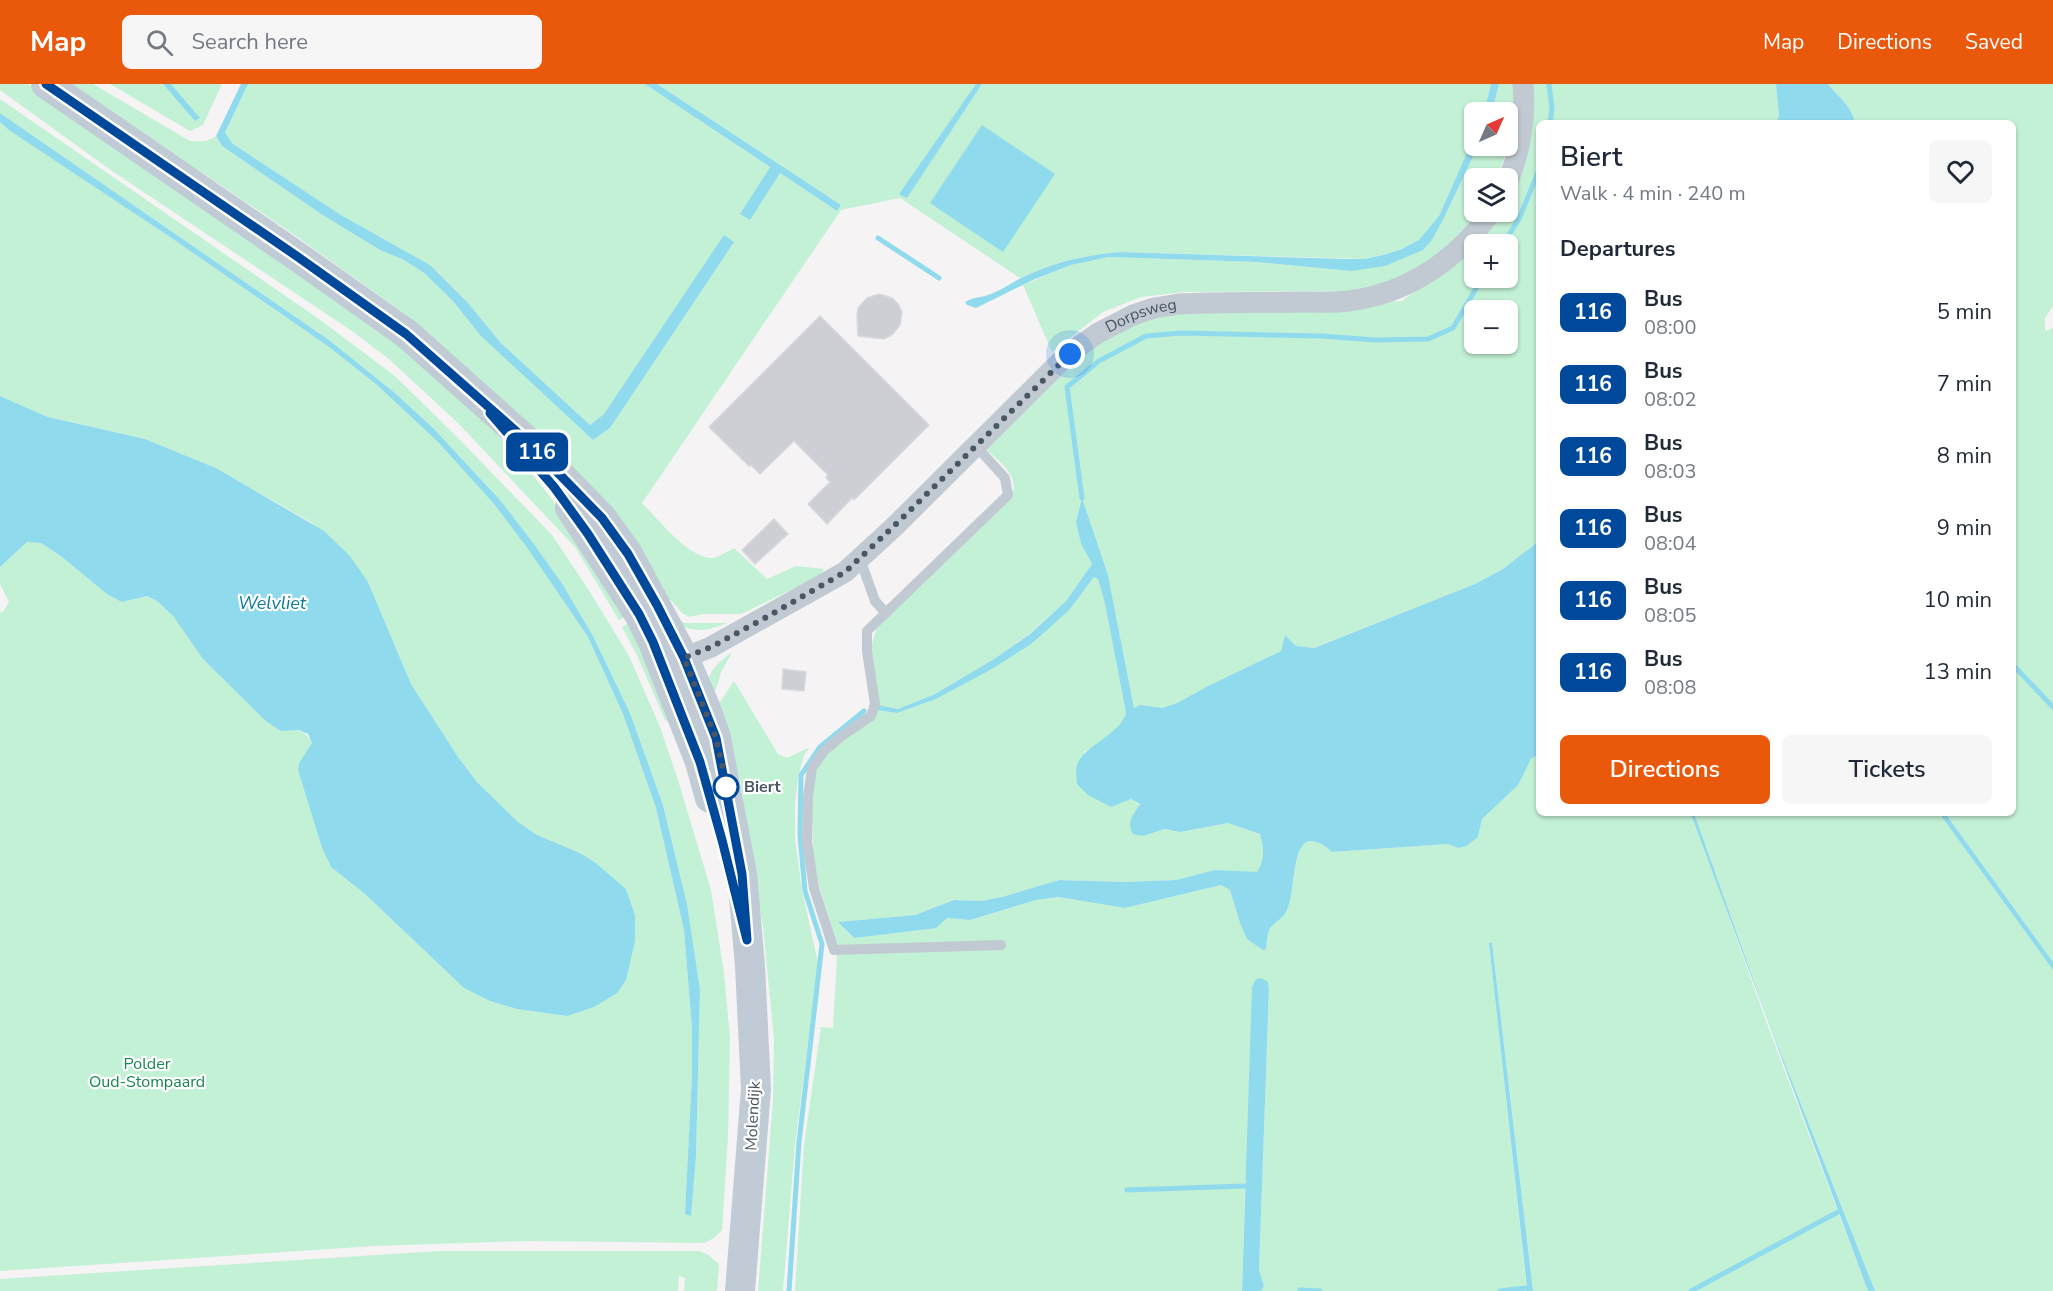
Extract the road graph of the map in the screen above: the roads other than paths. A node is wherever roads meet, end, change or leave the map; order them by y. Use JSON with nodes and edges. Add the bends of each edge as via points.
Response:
{"nodes":[{"id":1,"x":46,"y":84,"type":"edge"},
{"id":2,"x":1523,"y":84,"type":"edge"},
{"id":3,"x":1513,"y":168,"type":"edge"},
{"id":4,"x":1483,"y":222,"type":"edge"},
{"id":5,"x":976,"y":446,"type":"junction"},
{"id":6,"x":860,"y":559,"type":"junction"},
{"id":7,"x":886,"y":613,"type":"junction"},
{"id":8,"x":674,"y":662,"type":"junction"},
{"id":9,"x":1001,"y":945,"type":"dead end"},
{"id":10,"x":740,"y":1291,"type":"edge"}],
"edges":[{"from":1,"to":8,"type":"main road","name":"Molendijk","via":[[298,257],[443,365],[479,399],[554,487]]},
{"from":2,"to":3,"type":"street","via":[[1525,98]]},
{"from":4,"to":5,"type":"street","name":"Dorpsweg","via":[[1439,266],[1417,280],[1376,296],[1347,301],[1179,304],[1133,315],[1098,333],[1059,363]]},
{"from":5,"to":6,"type":"street","name":"Dorpsweg"},
{"from":5,"to":7,"type":"lane","via":[[1005,478],[1008,495]]},
{"from":6,"to":7,"type":"lane","via":[[875,601]]},
{"from":6,"to":8,"type":"street","name":"Dorpsweg","via":[[845,572],[765,618]]},
{"from":7,"to":9,"type":"lane","via":[[867,631],[875,704],[871,716],[836,740],[812,768],[807,842],[814,888],[834,950]]},
{"from":8,"to":10,"type":"main road","name":"Molendijk","via":[[722,840],[750,966],[756,1089]]}]}
